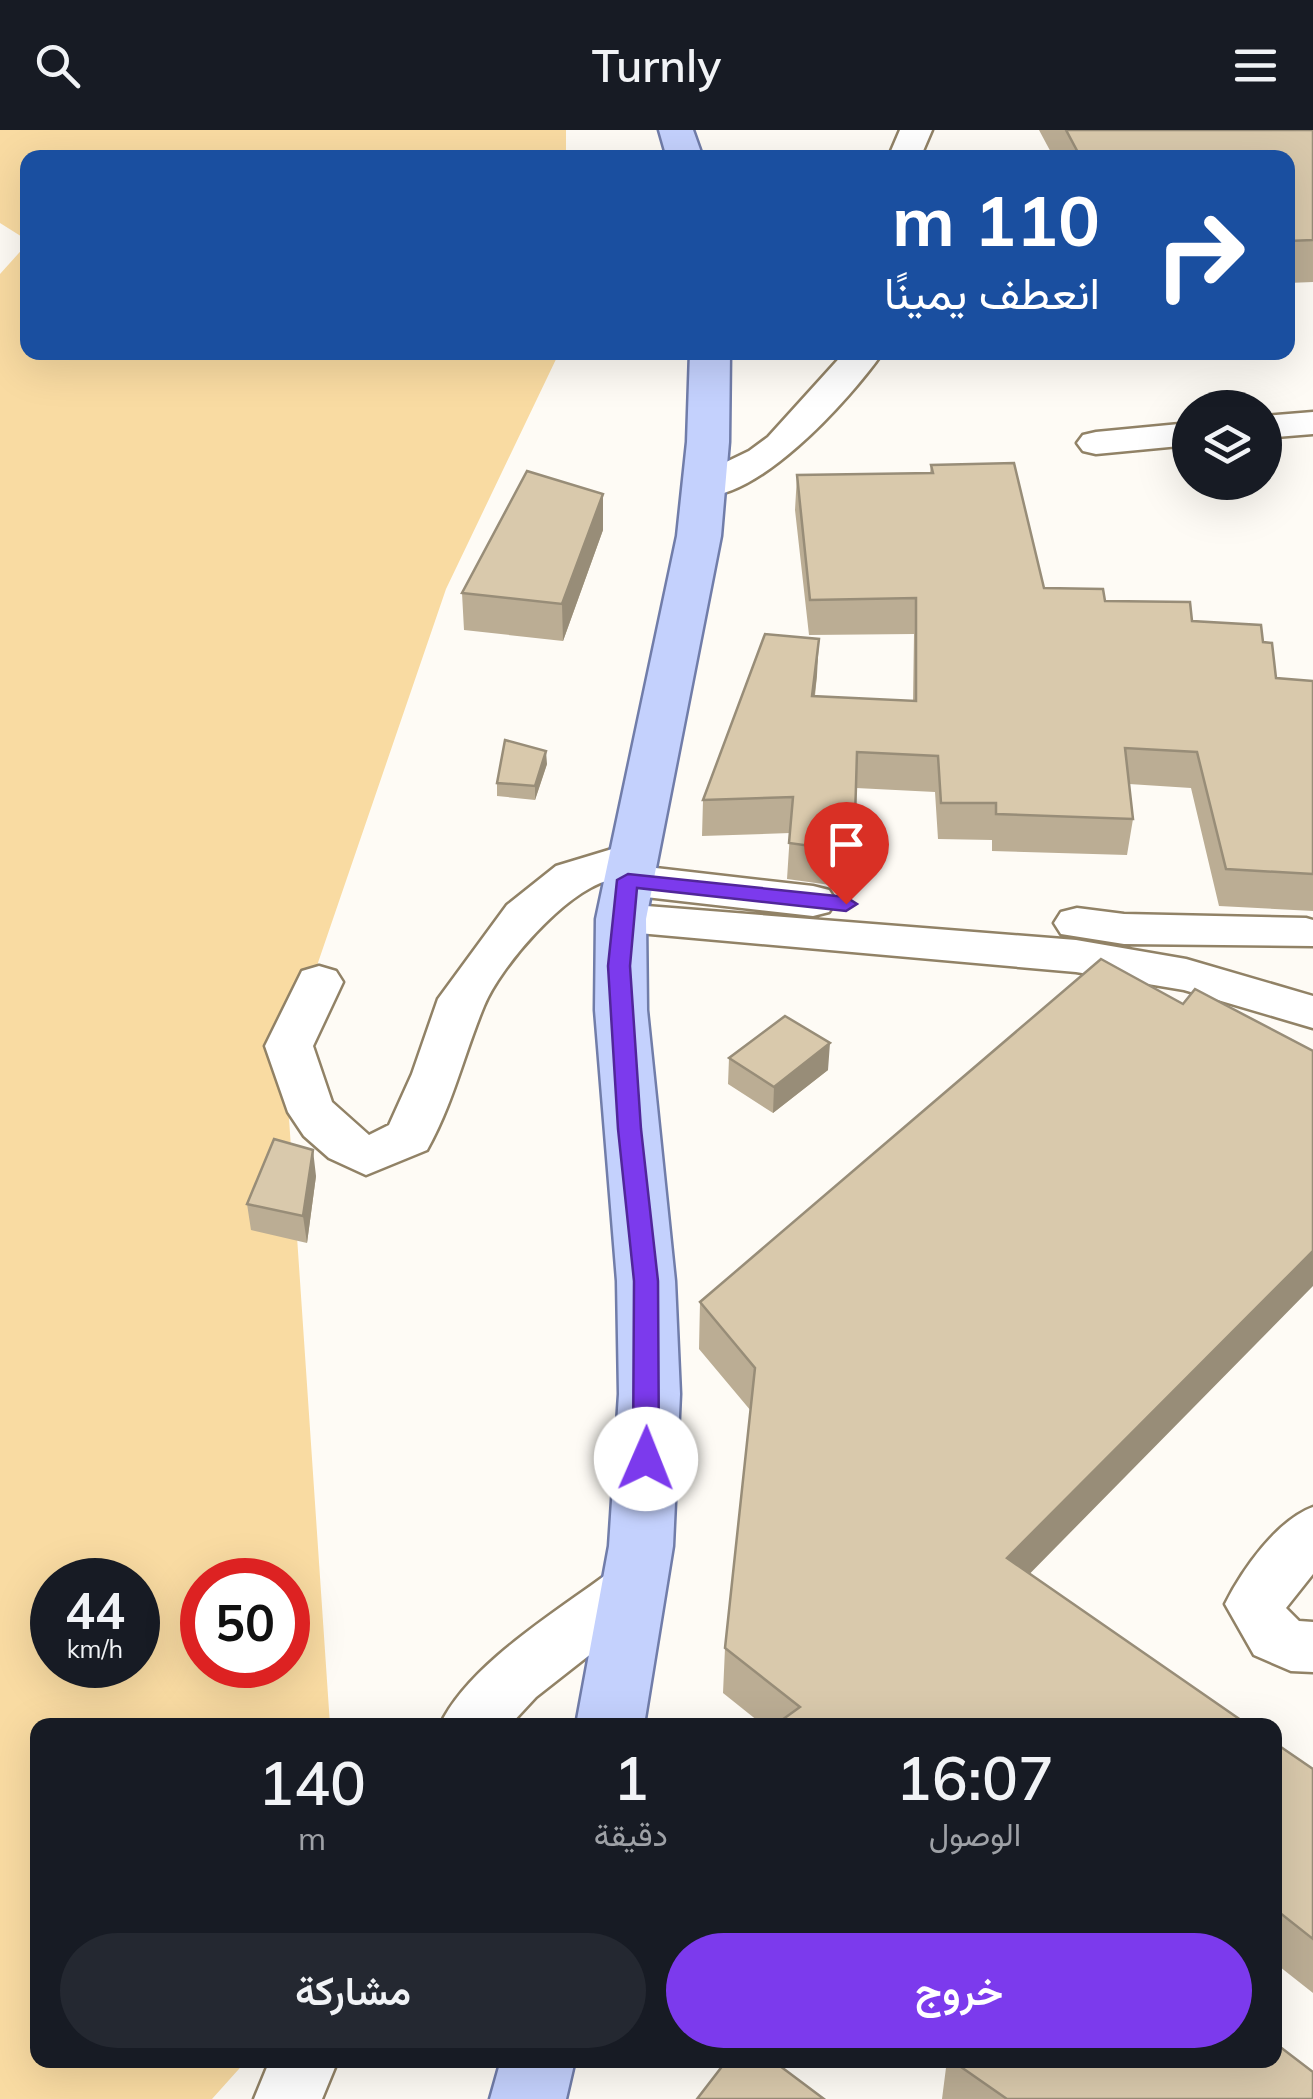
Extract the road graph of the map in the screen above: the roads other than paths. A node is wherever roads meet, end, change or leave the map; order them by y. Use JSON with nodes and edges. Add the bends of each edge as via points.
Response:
{"nodes":[{"id":1,"x":710,"y":360,"type":"edge"},
{"id":2,"x":858,"y":360,"type":"edge"},
{"id":3,"x":1313,"y":424,"type":"edge"},
{"id":4,"x":1282,"y":426,"type":"edge"},
{"id":5,"x":1172,"y":436,"type":"edge"},
{"id":6,"x":1096,"y":443,"type":"dead end"},
{"id":7,"x":705,"y":487,"type":"junction"},
{"id":8,"x":627,"y":885,"type":"junction"},
{"id":9,"x":1306,"y":932,"type":"dead end"},
{"id":10,"x":319,"y":982,"type":"dead end"},
{"id":11,"x":1313,"y":1012,"type":"edge"},
{"id":12,"x":1313,"y":1531,"type":"edge"},
{"id":13,"x":636,"y":1584,"type":"junction"},
{"id":14,"x":1313,"y":1647,"type":"edge"},
{"id":15,"x":477,"y":1718,"type":"edge"},
{"id":16,"x":611,"y":1718,"type":"edge"},
{"id":17,"x":301,"y":2068,"type":"edge"},
{"id":18,"x":536,"y":2068,"type":"edge"},
{"id":19,"x":288,"y":2099,"type":"edge"},
{"id":20,"x":528,"y":2099,"type":"edge"}],
"edges":[{"from":1,"to":7,"type":"main road"},
{"from":2,"to":7,"type":"street","via":[[781,445]]},
{"from":3,"to":4,"type":"street"},
{"from":5,"to":6,"type":"street"},
{"from":7,"to":8,"type":"main road"},
{"from":8,"to":9,"type":"street","via":[[1124,929]]},
{"from":8,"to":10,"type":"street","via":[[572,876],[523,916],[462,999],[409,1137],[366,1157],[330,1136],[306,1104],[289,1046]]},
{"from":8,"to":11,"type":"street","via":[[1203,979]]},
{"from":8,"to":13,"type":"main road","via":[[619,966],[646,1281],[646,1459]]},
{"from":12,"to":14,"type":"street","via":[[1255,1604],[1265,1631],[1294,1648]]},
{"from":13,"to":15,"type":"street","via":[[515,1679]]},
{"from":13,"to":16,"type":"main road"},
{"from":17,"to":19,"type":"street"},
{"from":18,"to":20,"type":"main road"}]}
